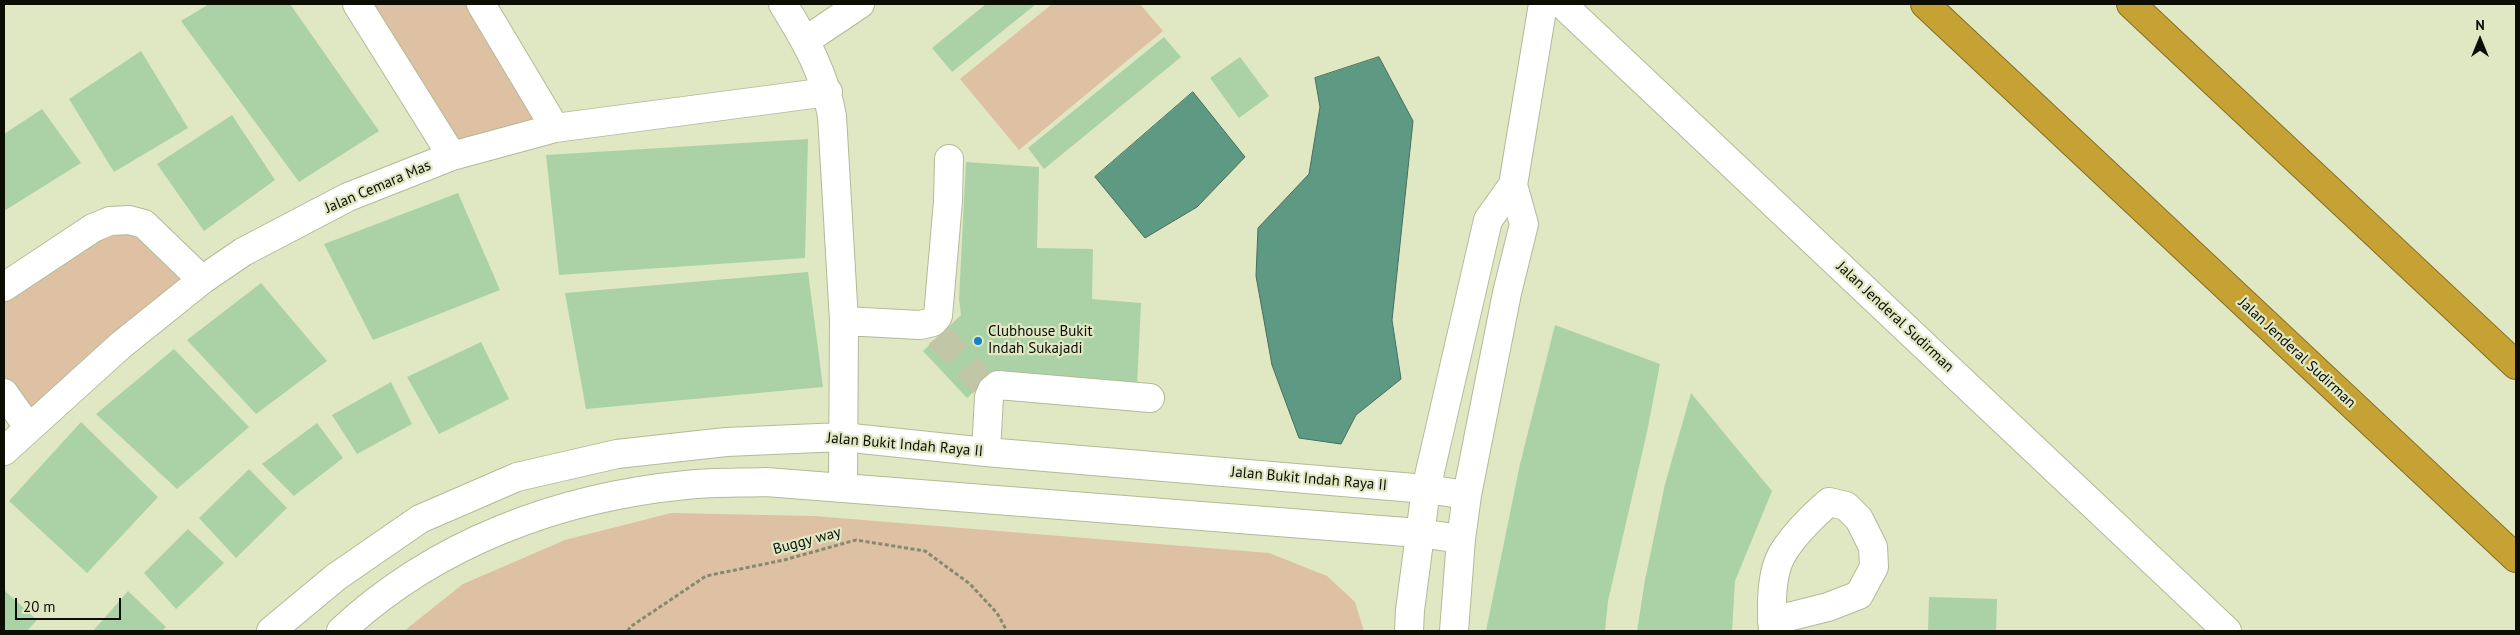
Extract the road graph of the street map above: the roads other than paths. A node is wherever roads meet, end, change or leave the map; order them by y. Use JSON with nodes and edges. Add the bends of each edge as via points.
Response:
{"nodes":[{"id":1,"x":357,"y":4,"type":"edge"},
{"id":2,"x":481,"y":4,"type":"edge"},
{"id":3,"x":783,"y":4,"type":"edge"},
{"id":4,"x":860,"y":4,"type":"edge"},
{"id":5,"x":1543,"y":4,"type":"edge"},
{"id":6,"x":1562,"y":4,"type":"edge"},
{"id":7,"x":1926,"y":4,"type":"edge"},
{"id":8,"x":2131,"y":4,"type":"edge"},
{"id":9,"x":805,"y":41,"type":"junction"},
{"id":10,"x":828,"y":92,"type":"junction"},
{"id":11,"x":555,"y":128,"type":"junction"},
{"id":12,"x":452,"y":156,"type":"junction"},
{"id":13,"x":949,"y":159,"type":"dead end"},
{"id":14,"x":1513,"y":185,"type":"junction"},
{"id":15,"x":202,"y":280,"type":"junction"},
{"id":16,"x":4,"y":287,"type":"edge"},
{"id":17,"x":844,"y":321,"type":"junction"},
{"id":18,"x":2516,"y":365,"type":"edge"},
{"id":19,"x":4,"y":393,"type":"edge"},
{"id":20,"x":1150,"y":398,"type":"dead end"},
{"id":21,"x":28,"y":427,"type":"junction"},
{"id":22,"x":842,"y":437,"type":"junction"},
{"id":23,"x":4,"y":451,"type":"edge"},
{"id":24,"x":986,"y":452,"type":"junction"},
{"id":25,"x":843,"y":488,"type":"junction"},
{"id":26,"x":1426,"y":489,"type":"junction"},
{"id":27,"x":1467,"y":495,"type":"junction"},
{"id":28,"x":1419,"y":533,"type":"junction"},
{"id":29,"x":1461,"y":539,"type":"junction"},
{"id":30,"x":2516,"y":558,"type":"edge"},
{"id":31,"x":1773,"y":626,"type":"edge"},
{"id":32,"x":271,"y":631,"type":"edge"},
{"id":33,"x":341,"y":631,"type":"edge"},
{"id":34,"x":1409,"y":631,"type":"edge"},
{"id":35,"x":1454,"y":631,"type":"edge"},
{"id":36,"x":2227,"y":631,"type":"edge"}],
"edges":[{"from":1,"to":12,"type":"street"},
{"from":2,"to":11,"type":"street"},
{"from":3,"to":9,"type":"street"},
{"from":4,"to":9,"type":"street"},
{"from":5,"to":14,"type":"street"},
{"from":6,"to":36,"type":"street","name":"Jalan Jenderal Sudirman"},
{"from":7,"to":30,"type":"highway","name":"Jalan Jenderal Sudirman"},
{"from":8,"to":18,"type":"highway"},
{"from":9,"to":10,"type":"street"},
{"from":10,"to":11,"type":"street","name":"Jalan Cemara Mas"},
{"from":10,"to":17,"type":"street"},
{"from":11,"to":12,"type":"street","name":"Jalan Cemara Mas"},
{"from":12,"to":15,"type":"street","name":"Jalan Cemara Mas","via":[[348,197],[244,252]]},
{"from":13,"to":17,"type":"street","via":[[938,316],[934,330]]},
{"from":14,"to":26,"type":"street","via":[[1488,220]]},
{"from":14,"to":27,"type":"street","via":[[1524,224]]},
{"from":15,"to":16,"type":"street","via":[[144,224],[129,220],[110,221],[93,228]]},
{"from":15,"to":21,"type":"street","name":"Jalan Cemara Mas","via":[[121,345]]},
{"from":17,"to":22,"type":"street"},
{"from":19,"to":21,"type":"street"},
{"from":20,"to":24,"type":"street","via":[[1004,384],[988,387]]},
{"from":21,"to":23,"type":"street","name":"Jalan Cemara Mas"},
{"from":22,"to":24,"type":"street","name":"Jalan Bukit Indah Raya II"},
{"from":22,"to":25,"type":"street"},
{"from":22,"to":32,"type":"street","name":"Jalan Bukit Indah Raya II","via":[[726,442],[617,454],[517,477],[420,519],[336,577]]},
{"from":24,"to":26,"type":"street","name":"Jalan Bukit Indah Raya II"},
{"from":25,"to":28,"type":"street"},
{"from":25,"to":33,"type":"street","via":[[766,482],[686,485],[581,502],[505,526],[431,563]]},
{"from":26,"to":27,"type":"street","name":"Jalan Bukit Indah Raya II"},
{"from":26,"to":28,"type":"street"},
{"from":27,"to":29,"type":"street"},
{"from":28,"to":29,"type":"street"},
{"from":28,"to":34,"type":"street"},
{"from":29,"to":35,"type":"street"},
{"from":31,"to":31,"type":"street","via":[[1774,580],[1784,552],[1829,502],[1846,506],[1859,519],[1873,547],[1874,567],[1859,595]]}]}
